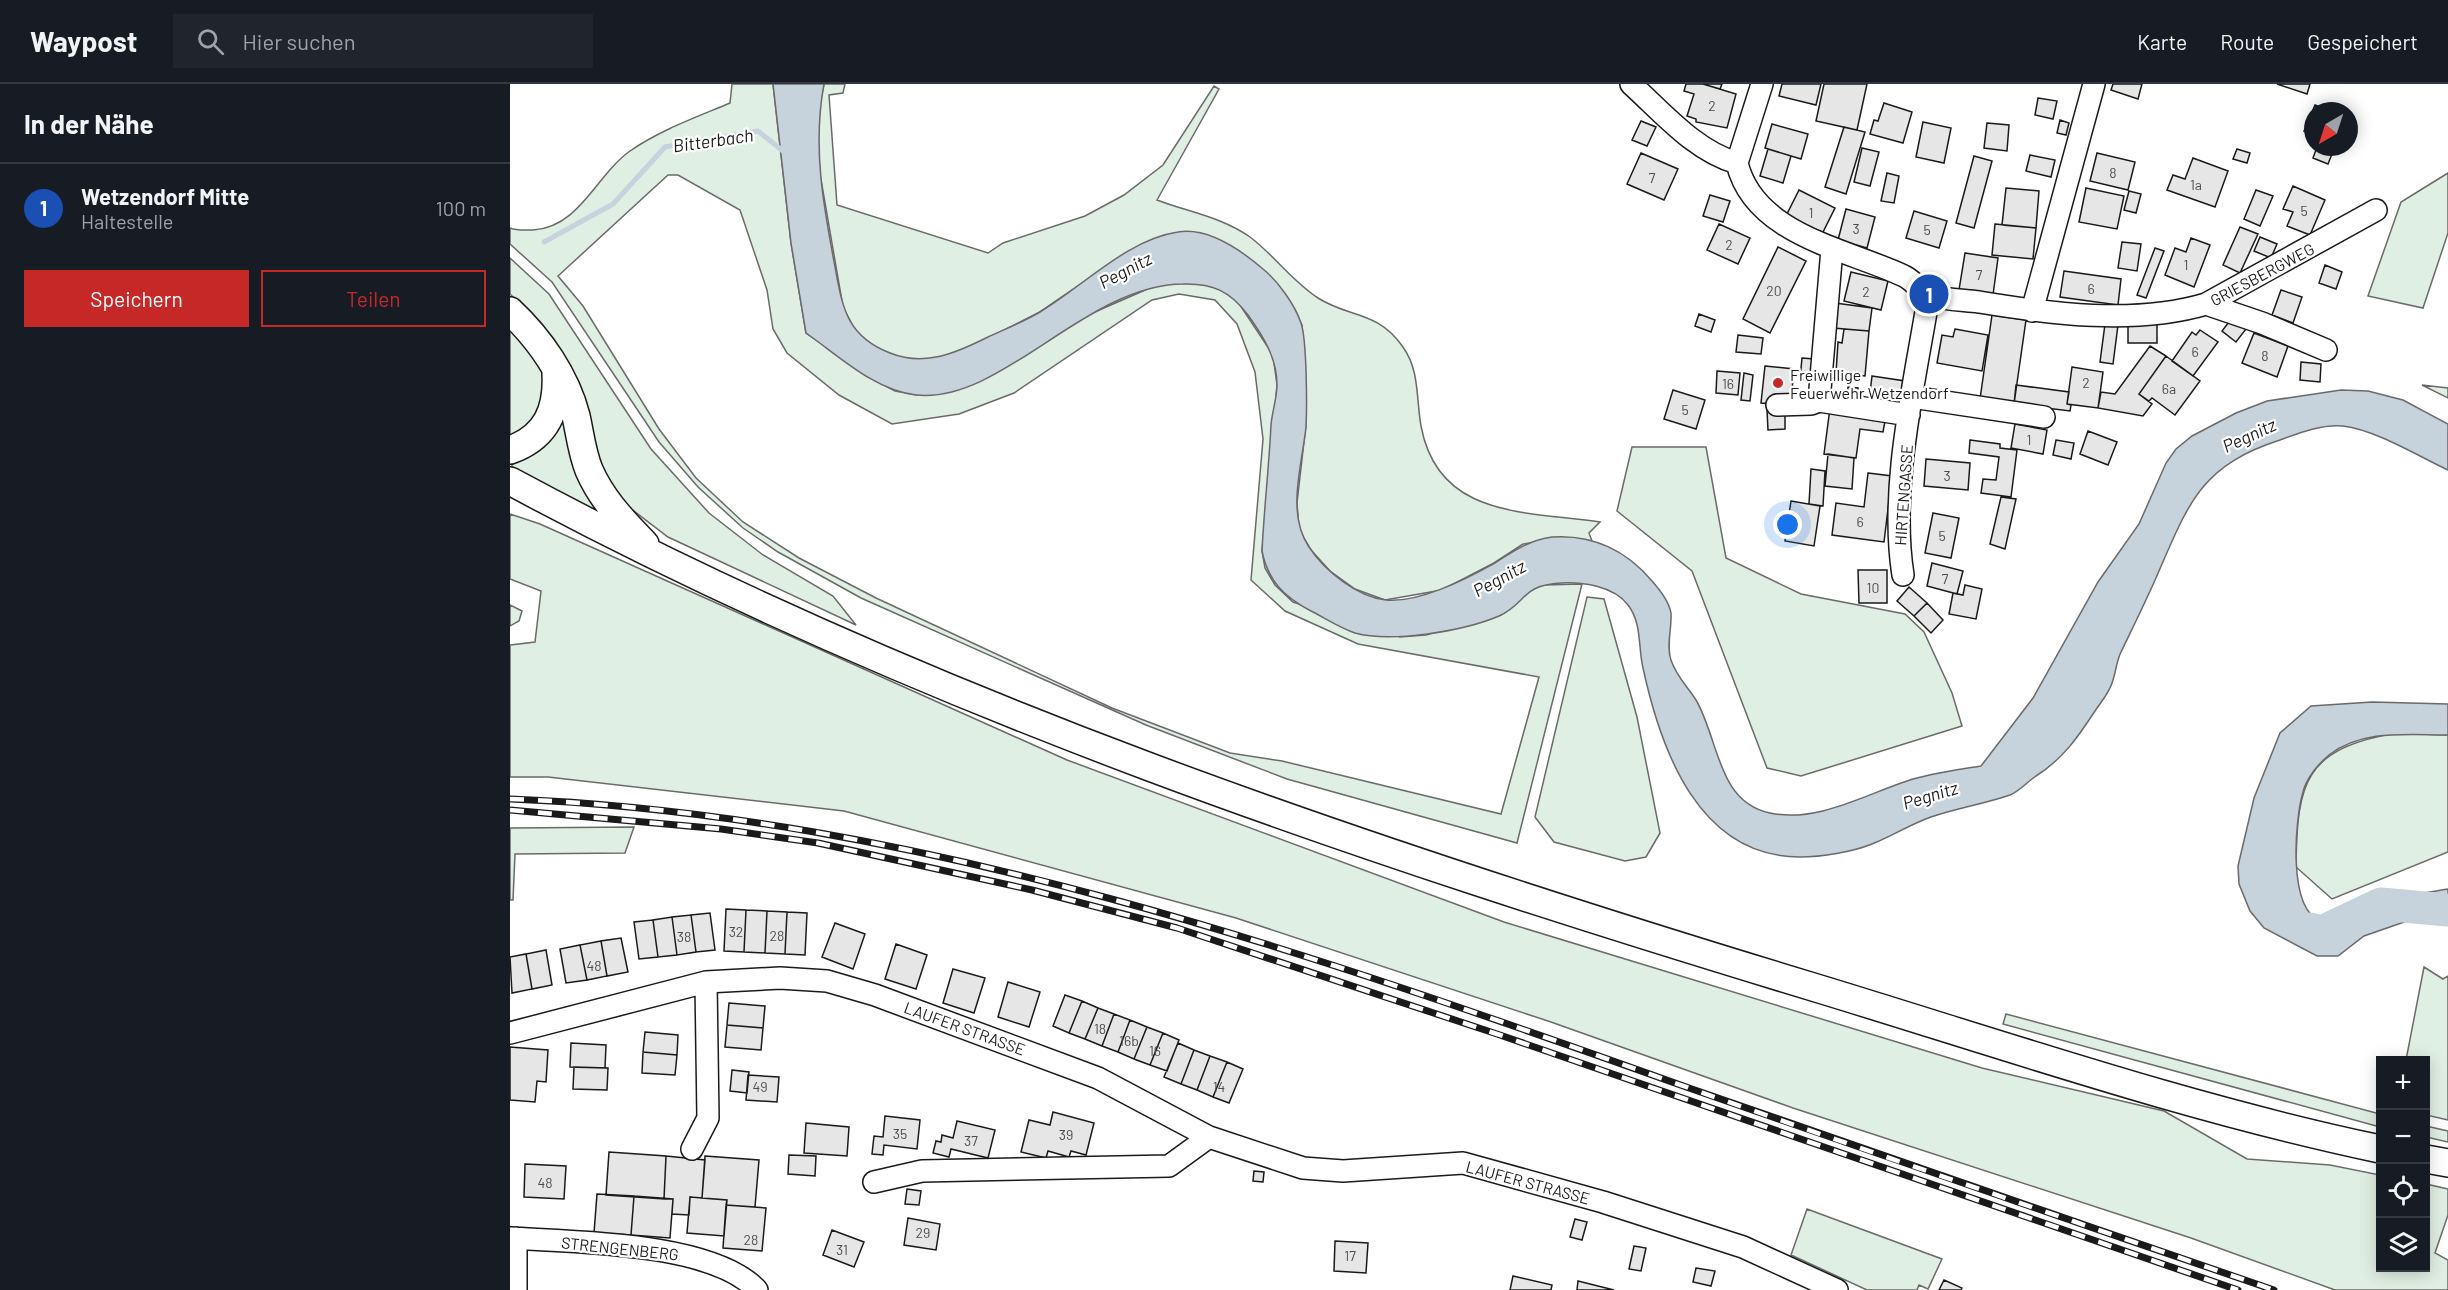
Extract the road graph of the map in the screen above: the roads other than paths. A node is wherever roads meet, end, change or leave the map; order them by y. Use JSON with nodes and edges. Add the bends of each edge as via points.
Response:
{"nodes":[{"id":1,"x":1631,"y":84,"type":"edge"},
{"id":2,"x":1762,"y":84,"type":"edge"},
{"id":3,"x":2094,"y":84,"type":"edge"},
{"id":4,"x":1737,"y":163,"type":"junction"},
{"id":5,"x":2376,"y":210,"type":"dead end"},
{"id":6,"x":1832,"y":249,"type":"junction"},
{"id":7,"x":1929,"y":294,"type":"junction"},
{"id":8,"x":2206,"y":304,"type":"junction"},
{"id":9,"x":2032,"y":310,"type":"junction"},
{"id":10,"x":510,"y":311,"type":"edge"},
{"id":11,"x":2326,"y":350,"type":"dead end"},
{"id":12,"x":556,"y":368,"type":"junction"},
{"id":13,"x":1819,"y":401,"type":"junction"},
{"id":14,"x":1777,"y":405,"type":"dead end"},
{"id":15,"x":1911,"y":406,"type":"junction"},
{"id":16,"x":2044,"y":417,"type":"dead end"},
{"id":17,"x":510,"y":450,"type":"edge"},
{"id":18,"x":510,"y":481,"type":"edge"},
{"id":19,"x":510,"y":501,"type":"edge"},
{"id":20,"x":562,"y":509,"type":"junction"},
{"id":21,"x":661,"y":560,"type":"junction"},
{"id":22,"x":1903,"y":575,"type":"dead end"},
{"id":23,"x":706,"y":982,"type":"junction"},
{"id":24,"x":510,"y":1033,"type":"edge"},
{"id":25,"x":1209,"y":1137,"type":"junction"},
{"id":26,"x":2376,"y":1148,"type":"edge"},
{"id":27,"x":692,"y":1149,"type":"dead end"},
{"id":28,"x":2430,"y":1160,"type":"edge"},
{"id":29,"x":2448,"y":1163,"type":"edge"},
{"id":30,"x":874,"y":1182,"type":"dead end"},
{"id":31,"x":513,"y":1238,"type":"edge"},
{"id":32,"x":516,"y":1290,"type":"edge"},
{"id":33,"x":757,"y":1290,"type":"edge"},
{"id":34,"x":1837,"y":1290,"type":"edge"}],
"edges":[{"from":1,"to":4,"type":"street","via":[[1718,158]]},
{"from":2,"to":4,"type":"street"},
{"from":3,"to":9,"type":"street"},
{"from":4,"to":6,"type":"street","via":[[1752,197],[1771,216]]},
{"from":5,"to":8,"type":"street","name":"GRIESBERGWEG"},
{"from":6,"to":7,"type":"street","via":[[1906,277]]},
{"from":6,"to":13,"type":"street"},
{"from":7,"to":9,"type":"street","name":"GRIESBERGWEG"},
{"from":7,"to":15,"type":"street","name":"HIRTENGASSE"},
{"from":8,"to":9,"type":"street","name":"GRIESBERGWEG","via":[[2128,315]]},
{"from":8,"to":11,"type":"street"},
{"from":10,"to":12,"type":"main road"},
{"from":12,"to":17,"type":"main road","via":[[556,400],[547,422],[529,441]]},
{"from":12,"to":21,"type":"main road","via":[[571,401],[588,468],[597,487]]},
{"from":13,"to":14,"type":"street"},
{"from":13,"to":15,"type":"street"},
{"from":15,"to":16,"type":"street"},
{"from":15,"to":22,"type":"street","name":"HIRTENGASSE","via":[[1898,540]]},
{"from":18,"to":20,"type":"main road"},
{"from":19,"to":20,"type":"main road"},
{"from":20,"to":21,"type":"main road"},
{"from":21,"to":26,"type":"main road","via":[[848,646],[985,703],[1149,767],[1419,862],[1611,926],[2194,1102]]},
{"from":23,"to":24,"type":"street","name":"LAUFER STRASSE"},
{"from":23,"to":25,"type":"street","name":"LAUFER STRASSE","via":[[780,978],[827,981],[875,995],[1098,1078]]},
{"from":23,"to":27,"type":"street","via":[[708,1118]]},
{"from":25,"to":30,"type":"street","via":[[1169,1166],[922,1171]]},
{"from":25,"to":34,"type":"street","name":"LAUFER STRASSE","via":[[1303,1168],[1343,1171],[1463,1163],[1743,1247]]},
{"from":28,"to":29,"type":"main road"},
{"from":31,"to":32,"type":"street"},
{"from":31,"to":33,"type":"street","name":"STRENGENBERG","via":[[670,1251],[723,1269]]}]}
